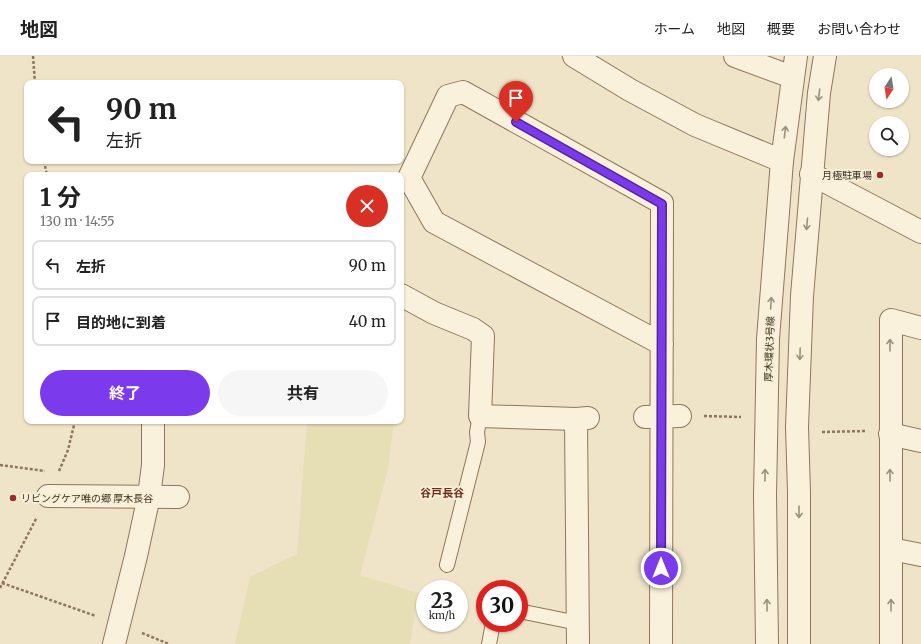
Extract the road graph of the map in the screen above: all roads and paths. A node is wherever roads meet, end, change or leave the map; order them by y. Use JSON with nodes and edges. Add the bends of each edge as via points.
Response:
{"nodes":[{"id":1,"x":33,"y":56,"type":"edge"},
{"id":2,"x":574,"y":56,"type":"edge"},
{"id":3,"x":735,"y":56,"type":"edge"},
{"id":4,"x":796,"y":56,"type":"edge"},
{"id":5,"x":825,"y":56,"type":"edge"},
{"id":6,"x":792,"y":77,"type":"junction"},
{"id":7,"x":35,"y":80,"type":"edge"},
{"id":8,"x":782,"y":161,"type":"junction"},
{"id":9,"x":811,"y":174,"type":"junction"},
{"id":10,"x":921,"y":232,"type":"edge"},
{"id":11,"x":404,"y":297,"type":"edge"},
{"id":12,"x":921,"y":328,"type":"edge"},
{"id":13,"x":662,"y":344,"type":"junction"},
{"id":14,"x":480,"y":416,"type":"junction"},
{"id":15,"x":725,"y":416,"type":"dead end"},
{"id":16,"x":742,"y":417,"type":"dead end"},
{"id":17,"x":153,"y":424,"type":"edge"},
{"id":18,"x":816,"y":432,"type":"dead end"},
{"id":19,"x":880,"y":433,"type":"junction"},
{"id":20,"x":921,"y":441,"type":"edge"},
{"id":21,"x":0,"y":465,"type":"edge"},
{"id":22,"x":32,"y":469,"type":"dead end"},
{"id":23,"x":48,"y":496,"type":"dead end"},
{"id":24,"x":149,"y":496,"type":"junction"},
{"id":25,"x":178,"y":497,"type":"dead end"},
{"id":26,"x":891,"y":549,"type":"junction"},
{"id":27,"x":921,"y":555,"type":"edge"},
{"id":28,"x":447,"y":564,"type":"dead end"},
{"id":29,"x":2,"y":583,"type":"dead end"},
{"id":30,"x":528,"y":615,"type":"edge"},
{"id":31,"x":491,"y":632,"type":"edge"},
{"id":32,"x":117,"y":634,"type":"edge"},
{"id":33,"x":578,"y":634,"type":"edge"},
{"id":34,"x":169,"y":644,"type":"edge"},
{"id":35,"x":489,"y":644,"type":"edge"},
{"id":36,"x":661,"y":644,"type":"edge"},
{"id":37,"x":767,"y":644,"type":"edge"},
{"id":38,"x":799,"y":644,"type":"edge"},
{"id":39,"x":891,"y":644,"type":"edge"}],
"edges":[{"from":1,"to":7,"type":"path"},
{"from":2,"to":8,"type":"street","via":[[695,125]]},
{"from":3,"to":6,"type":"street"},
{"from":4,"to":6,"type":"street","name":"厚木環状3号線"},
{"from":5,"to":9,"type":"street","one_way":true},
{"from":8,"to":6,"type":"street","name":"厚木環状3号線","one_way":true},
{"from":37,"to":8,"type":"street","name":"厚木環状3号線","one_way":true,"via":[[765,495],[768,338]]},
{"from":9,"to":10,"type":"street"},
{"from":9,"to":38,"type":"street","one_way":true,"via":[[802,296],[797,427]]},
{"from":11,"to":14,"type":"street","via":[[483,336]]},
{"from":19,"to":12,"type":"street","one_way":true,"via":[[891,320]]},
{"from":13,"to":13,"type":"street","via":[[662,204],[463,92],[448,96],[409,178],[434,222]]},
{"from":13,"to":36,"type":"street"},
{"from":14,"to":28,"type":"lane","via":[[478,442]]},
{"from":14,"to":33,"type":"street","via":[[582,418]]},
{"from":15,"to":16,"type":"path"},
{"from":17,"to":24,"type":"street","via":[[153,465]]},
{"from":18,"to":19,"type":"path"},
{"from":19,"to":20,"type":"street"},
{"from":26,"to":19,"type":"street","one_way":true},
{"from":21,"to":22,"type":"path"},
{"from":23,"to":24,"type":"street"},
{"from":24,"to":25,"type":"street"},
{"from":24,"to":32,"type":"street"},
{"from":26,"to":27,"type":"street"},
{"from":39,"to":26,"type":"street","one_way":true},
{"from":29,"to":32,"type":"path"},
{"from":30,"to":33,"type":"lane"},
{"from":31,"to":35,"type":"lane"},
{"from":32,"to":34,"type":"path"}]}
